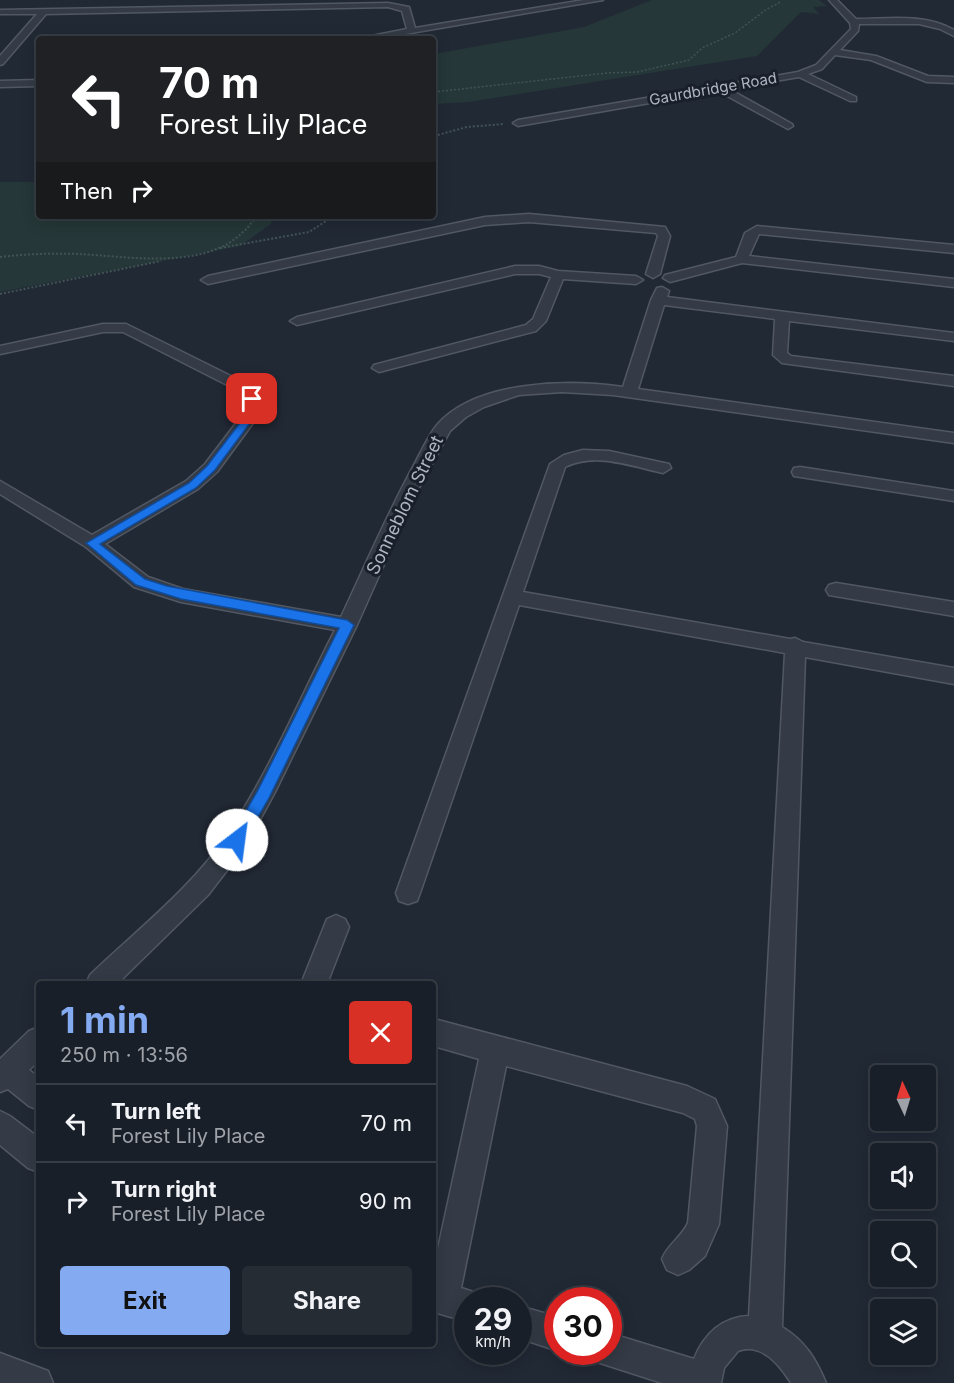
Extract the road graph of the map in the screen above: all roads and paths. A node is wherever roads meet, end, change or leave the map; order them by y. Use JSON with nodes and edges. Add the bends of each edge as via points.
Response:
{"nodes":[{"id":1,"x":159,"y":0,"type":"edge"},
{"id":2,"x":599,"y":0,"type":"edge"},
{"id":3,"x":780,"y":0,"type":"edge"},
{"id":4,"x":833,"y":0,"type":"edge"},
{"id":5,"x":156,"y":10,"type":"junction"},
{"id":6,"x":0,"y":12,"type":"edge"},
{"id":7,"x":43,"y":12,"type":"junction"},
{"id":8,"x":854,"y":22,"type":"junction"},
{"id":9,"x":411,"y":30,"type":"junction"},
{"id":10,"x":954,"y":33,"type":"edge"},
{"id":11,"x":377,"y":36,"type":"edge"},
{"id":12,"x":834,"y":52,"type":"junction"},
{"id":13,"x":0,"y":62,"type":"edge"},
{"id":14,"x":800,"y":74,"type":"junction"},
{"id":15,"x":954,"y":80,"type":"edge"},
{"id":16,"x":36,"y":83,"type":"edge"},
{"id":17,"x":0,"y":84,"type":"edge"},
{"id":18,"x":720,"y":88,"type":"junction"},
{"id":19,"x":436,"y":92,"type":"edge"},
{"id":20,"x":853,"y":99,"type":"dead end"},
{"id":21,"x":518,"y":123,"type":"joint"},
{"id":22,"x":788,"y":126,"type":"dead end"},
{"id":23,"x":436,"y":135,"type":"edge"},
{"id":24,"x":254,"y":219,"type":"edge"},
{"id":25,"x":329,"y":219,"type":"edge"},
{"id":26,"x":216,"y":249,"type":"junction"},
{"id":27,"x":954,"y":249,"type":"edge"},
{"id":28,"x":190,"y":255,"type":"junction"},
{"id":29,"x":0,"y":257,"type":"edge"},
{"id":30,"x":742,"y":259,"type":"junction"},
{"id":31,"x":558,"y":275,"type":"junction"},
{"id":32,"x":208,"y":280,"type":"dead end"},
{"id":33,"x":954,"y":283,"type":"edge"},
{"id":34,"x":653,"y":288,"type":"junction"},
{"id":35,"x":0,"y":294,"type":"edge"},
{"id":36,"x":782,"y":315,"type":"junction"},
{"id":37,"x":297,"y":321,"type":"dead end"},
{"id":38,"x":954,"y":337,"type":"edge"},
{"id":39,"x":0,"y":350,"type":"edge"},
{"id":40,"x":379,"y":368,"type":"dead end"},
{"id":41,"x":954,"y":381,"type":"edge"},
{"id":42,"x":621,"y":391,"type":"junction"},
{"id":43,"x":954,"y":438,"type":"edge"},
{"id":44,"x":663,"y":468,"type":"dead end"},
{"id":45,"x":800,"y":472,"type":"dead end"},
{"id":46,"x":0,"y":486,"type":"edge"},
{"id":47,"x":954,"y":496,"type":"edge"},
{"id":48,"x":92,"y":543,"type":"junction"},
{"id":49,"x":836,"y":590,"type":"dead end"},
{"id":50,"x":513,"y":597,"type":"junction"},
{"id":51,"x":954,"y":609,"type":"edge"},
{"id":52,"x":347,"y":625,"type":"junction"},
{"id":53,"x":795,"y":645,"type":"junction"},
{"id":54,"x":954,"y":676,"type":"edge"},
{"id":55,"x":408,"y":893,"type":"dead end"},
{"id":56,"x":336,"y":927,"type":"dead end"},
{"id":57,"x":102,"y":981,"type":"edge"},
{"id":58,"x":315,"y":981,"type":"edge"},
{"id":59,"x":436,"y":1034,"type":"edge"},
{"id":60,"x":36,"y":1044,"type":"edge"},
{"id":61,"x":495,"y":1050,"type":"junction"},
{"id":62,"x":4,"y":1074,"type":"edge"},
{"id":63,"x":36,"y":1094,"type":"edge"},
{"id":64,"x":0,"y":1126,"type":"edge"},
{"id":65,"x":36,"y":1155,"type":"edge"},
{"id":66,"x":678,"y":1260,"type":"dead end"},
{"id":67,"x":448,"y":1300,"type":"edge"},
{"id":68,"x":765,"y":1335,"type":"junction"},
{"id":69,"x":622,"y":1354,"type":"edge"},
{"id":70,"x":0,"y":1370,"type":"edge"},
{"id":71,"x":704,"y":1381,"type":"edge"},
{"id":72,"x":36,"y":1383,"type":"edge"},
{"id":73,"x":809,"y":1383,"type":"edge"}],
"edges":[{"from":1,"to":5,"type":"street"},
{"from":2,"to":9,"type":"street"},
{"from":3,"to":19,"type":"path","via":[[735,33],[702,48],[690,60],[637,72]]},
{"from":4,"to":8,"type":"street"},
{"from":5,"to":7,"type":"street"},
{"from":5,"to":9,"type":"street","via":[[394,6],[406,9]]},
{"from":6,"to":7,"type":"street"},
{"from":7,"to":13,"type":"street"},
{"from":8,"to":10,"type":"street","via":[[925,22]]},
{"from":8,"to":12,"type":"street","name":"Gaurdbridge Road","via":[[855,29]]},
{"from":9,"to":11,"type":"street"},
{"from":12,"to":14,"type":"street","name":"Gaurdbridge Road","via":[[816,69]]},
{"from":12,"to":15,"type":"street","via":[[873,58],[927,79]]},
{"from":14,"to":18,"type":"street","name":"Gaurdbridge Road"},
{"from":14,"to":20,"type":"street"},
{"from":16,"to":17,"type":"street"},
{"from":18,"to":21,"type":"street","name":"Gaurdbridge Road"},
{"from":18,"to":22,"type":"street"},
{"from":21,"to":23,"type":"path","via":[[466,127]]},
{"from":24,"to":26,"type":"path","via":[[230,242]]},
{"from":25,"to":26,"type":"path","via":[[309,232]]},
{"from":26,"to":28,"type":"path"},
{"from":27,"to":30,"type":"street","via":[[757,230],[751,233]]},
{"from":28,"to":29,"type":"path","via":[[141,260],[45,253]]},
{"from":28,"to":35,"type":"path"},
{"from":30,"to":33,"type":"street"},
{"from":30,"to":34,"type":"street"},
{"from":31,"to":34,"type":"street"},
{"from":31,"to":37,"type":"street","via":[[527,269],[507,271]]},
{"from":31,"to":40,"type":"street","via":[[539,321],[531,328]]},
{"from":32,"to":34,"type":"street","via":[[511,218],[661,230],[664,236],[653,273],[641,275]]},
{"from":34,"to":36,"type":"street"},
{"from":34,"to":42,"type":"street"},
{"from":36,"to":38,"type":"street"},
{"from":36,"to":41,"type":"street","via":[[780,355],[787,360]]},
{"from":39,"to":48,"type":"street","via":[[103,328],[126,328],[250,394],[254,407],[251,415],[205,474]]},
{"from":42,"to":43,"type":"street","name":"Sonneblom Street"},
{"from":42,"to":52,"type":"street","name":"Sonneblom Street","via":[[562,387],[517,391],[479,404],[443,428],[405,497]]},
{"from":44,"to":50,"type":"street","via":[[590,454],[558,464]]},
{"from":45,"to":47,"type":"street"},
{"from":46,"to":48,"type":"street"},
{"from":48,"to":52,"type":"street","via":[[141,582],[162,589]]},
{"from":49,"to":51,"type":"street"},
{"from":50,"to":53,"type":"street"},
{"from":50,"to":55,"type":"street"},
{"from":52,"to":57,"type":"street","name":"Sonneblom Street","via":[[237,840],[199,887]]},
{"from":53,"to":54,"type":"street"},
{"from":53,"to":68,"type":"street"},
{"from":56,"to":58,"type":"street"},
{"from":59,"to":61,"type":"street"},
{"from":60,"to":62,"type":"street"},
{"from":61,"to":66,"type":"street","via":[[687,1100],[705,1109],[712,1126],[703,1224],[694,1245]]},
{"from":61,"to":67,"type":"street"},
{"from":62,"to":63,"type":"street"},
{"from":64,"to":65,"type":"street"},
{"from":68,"to":71,"type":"street","via":[[748,1332],[732,1336],[709,1360]]},
{"from":68,"to":73,"type":"street","via":[[795,1357]]},
{"from":69,"to":71,"type":"street"},
{"from":70,"to":72,"type":"street"}]}
